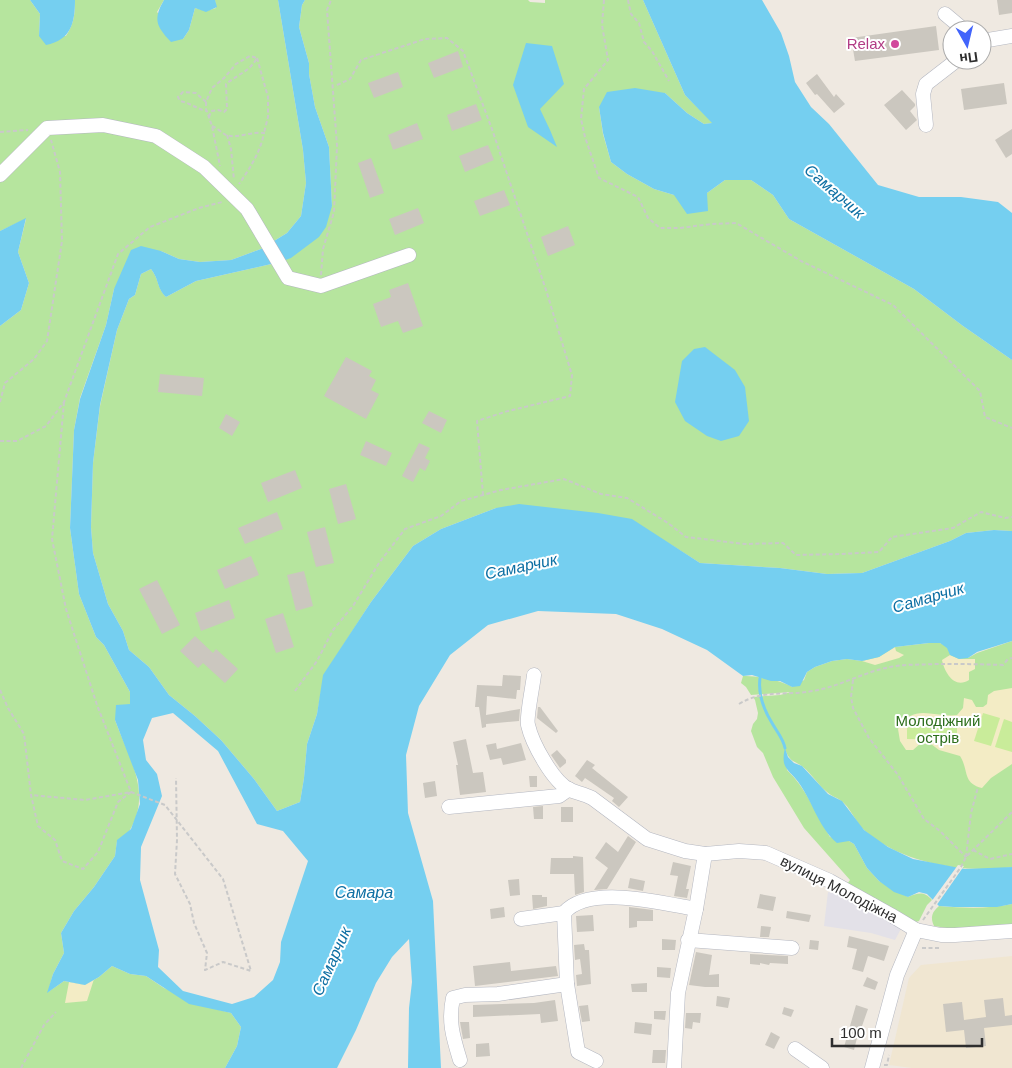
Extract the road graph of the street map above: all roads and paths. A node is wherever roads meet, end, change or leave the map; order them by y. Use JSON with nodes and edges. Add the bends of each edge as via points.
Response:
{"nodes":[{"id":1,"x":331,"y":0,"type":"edge"},
{"id":2,"x":604,"y":0,"type":"edge"},
{"id":3,"x":628,"y":0,"type":"edge"},
{"id":4,"x":946,"y":14,"type":"dead end"},
{"id":5,"x":953,"y":20,"type":"edge"},
{"id":6,"x":1012,"y":36,"type":"edge"},
{"id":7,"x":992,"y":39,"type":"edge"},
{"id":8,"x":257,"y":58,"type":"junction"},
{"id":9,"x":944,"y":70,"type":"edge"},
{"id":10,"x":669,"y":81,"type":"dead end"},
{"id":11,"x":337,"y":85,"type":"dead end"},
{"id":12,"x":206,"y":102,"type":"junction"},
{"id":13,"x":207,"y":111,"type":"junction"},
{"id":14,"x":209,"y":117,"type":"junction"},
{"id":15,"x":926,"y":124,"type":"dead end"},
{"id":16,"x":212,"y":126,"type":"junction"},
{"id":17,"x":47,"y":128,"type":"junction"},
{"id":18,"x":0,"y":132,"type":"edge"},
{"id":19,"x":264,"y":133,"type":"junction"},
{"id":20,"x":227,"y":135,"type":"junction"},
{"id":21,"x":0,"y":175,"type":"edge"},
{"id":22,"x":220,"y":183,"type":"junction"},
{"id":23,"x":235,"y":196,"type":"junction"},
{"id":24,"x":408,"y":255,"type":"dead end"},
{"id":25,"x":320,"y":286,"type":"junction"},
{"id":26,"x":0,"y":402,"type":"edge"},
{"id":27,"x":64,"y":402,"type":"junction"},
{"id":28,"x":1012,"y":428,"type":"edge"},
{"id":29,"x":0,"y":441,"type":"edge"},
{"id":30,"x":483,"y":495,"type":"junction"},
{"id":31,"x":1012,"y":517,"type":"edge"},
{"id":32,"x":1012,"y":658,"type":"edge"},
{"id":33,"x":534,"y":674,"type":"dead end"},
{"id":34,"x":853,"y":680,"type":"junction"},
{"id":35,"x":0,"y":690,"type":"edge"},
{"id":36,"x":295,"y":691,"type":"dead end"},
{"id":37,"x":739,"y":704,"type":"dead end"},
{"id":38,"x":176,"y":778,"type":"dead end"},
{"id":39,"x":978,"y":787,"type":"dead end"},
{"id":40,"x":569,"y":789,"type":"junction"},
{"id":41,"x":131,"y":792,"type":"junction"},
{"id":42,"x":31,"y":795,"type":"junction"},
{"id":43,"x":448,"y":807,"type":"dead end"},
{"id":44,"x":1012,"y":812,"type":"edge"},
{"id":45,"x":176,"y":820,"type":"junction"},
{"id":46,"x":973,"y":850,"type":"junction"},
{"id":47,"x":705,"y":854,"type":"junction"},
{"id":48,"x":1012,"y":854,"type":"edge"},
{"id":49,"x":966,"y":857,"type":"junction"},
{"id":50,"x":696,"y":910,"type":"junction"},
{"id":51,"x":564,"y":913,"type":"junction"},
{"id":52,"x":925,"y":917,"type":"dead end"},
{"id":53,"x":520,"y":919,"type":"dead end"},
{"id":54,"x":916,"y":930,"type":"junction"},
{"id":55,"x":1012,"y":931,"type":"edge"},
{"id":56,"x":688,"y":940,"type":"junction"},
{"id":57,"x":792,"y":948,"type":"dead end"},
{"id":58,"x":567,"y":984,"type":"junction"},
{"id":59,"x":56,"y":1012,"type":"dead end"},
{"id":60,"x":795,"y":1049,"type":"dead end"},
{"id":61,"x":460,"y":1060,"type":"dead end"},
{"id":62,"x":596,"y":1061,"type":"dead end"},
{"id":63,"x":21,"y":1068,"type":"edge"},
{"id":64,"x":674,"y":1068,"type":"edge"},
{"id":65,"x":822,"y":1068,"type":"edge"},
{"id":66,"x":872,"y":1068,"type":"edge"}],
"edges":[{"from":1,"to":25,"type":"path","via":[[327,10],[337,146],[334,212],[323,249]]},
{"from":2,"to":28,"type":"path","via":[[602,25],[608,60],[584,88],[582,119],[599,178],[638,197],[648,218],[660,228],[736,223],[801,261],[893,305],[980,391],[985,417]]},
{"from":3,"to":10,"type":"path","via":[[644,42]]},
{"from":4,"to":5,"type":"street"},
{"from":6,"to":7,"type":"street"},
{"from":8,"to":12,"type":"path","via":[[250,56],[236,64],[212,88]]},
{"from":8,"to":14,"type":"path","via":[[247,71],[226,84],[224,112],[211,111]]},
{"from":8,"to":19,"type":"path","via":[[268,97]]},
{"from":9,"to":15,"type":"street","via":[[926,84],[923,94]]},
{"from":11,"to":30,"type":"path","via":[[350,79],[361,60],[425,39],[447,38],[463,51],[493,132],[572,375],[570,396],[477,421]]},
{"from":12,"to":13,"type":"path"},
{"from":12,"to":13,"type":"path","via":[[196,93],[183,92],[178,97],[180,101]]},
{"from":13,"to":14,"type":"path"},
{"from":14,"to":16,"type":"path"},
{"from":16,"to":20,"type":"path"},
{"from":16,"to":22,"type":"path","via":[[220,164]]},
{"from":17,"to":18,"type":"path"},
{"from":17,"to":21,"type":"street"},
{"from":17,"to":22,"type":"street","via":[[103,126],[156,136],[204,168]]},
{"from":17,"to":26,"type":"path","via":[[60,172],[62,241],[47,341],[34,359],[5,383]]},
{"from":19,"to":20,"type":"path"},
{"from":19,"to":23,"type":"path","via":[[262,145]]},
{"from":20,"to":23,"type":"path"},
{"from":22,"to":23,"type":"street"},
{"from":23,"to":25,"type":"street","via":[[247,209],[288,278]]},
{"from":23,"to":27,"type":"path","via":[[150,227],[118,254]]},
{"from":24,"to":25,"type":"street"},
{"from":27,"to":29,"type":"path","via":[[46,426],[17,441]]},
{"from":27,"to":41,"type":"path","via":[[52,539],[66,608],[97,705]]},
{"from":30,"to":31,"type":"path","via":[[564,479],[601,494],[627,498],[686,537],[745,544],[783,543],[796,554],[879,552],[892,537],[953,528],[982,512]]},
{"from":30,"to":36,"type":"path","via":[[461,501],[441,516],[405,529],[379,563],[354,606],[333,630],[317,661]]},
{"from":32,"to":34,"type":"path","via":[[1003,665],[897,666],[868,672]]},
{"from":33,"to":40,"type":"street","name":"вулиця Молодіжна","via":[[527,724],[552,774]]},
{"from":34,"to":37,"type":"path","via":[[814,691],[761,694]]},
{"from":34,"to":49,"type":"path","via":[[853,708],[869,738],[898,775],[924,819]]},
{"from":35,"to":42,"type":"path","via":[[24,734]]},
{"from":38,"to":45,"type":"path"},
{"from":39,"to":49,"type":"path"},
{"from":40,"to":43,"type":"street","via":[[559,796]]},
{"from":40,"to":47,"type":"street","name":"вулиця Молодіжна","via":[[592,798],[647,839]]},
{"from":41,"to":42,"type":"path","via":[[85,800]]},
{"from":41,"to":42,"type":"path","via":[[118,802],[98,852],[83,869],[62,861],[55,840],[38,826]]},
{"from":41,"to":45,"type":"path","via":[[165,805]]},
{"from":44,"to":46,"type":"path"},
{"from":45,"to":45,"type":"path","via":[[222,879],[251,971],[223,962],[205,970],[207,953],[176,874]]},
{"from":46,"to":48,"type":"path","via":[[990,859]]},
{"from":46,"to":49,"type":"path"},
{"from":47,"to":50,"type":"street"},
{"from":47,"to":54,"type":"street","name":"вулиця Молодіжна","via":[[766,853],[830,881]]},
{"from":49,"to":52,"type":"path"},
{"from":50,"to":51,"type":"street","via":[[633,898],[598,898],[570,905]]},
{"from":50,"to":56,"type":"street"},
{"from":51,"to":53,"type":"street"},
{"from":51,"to":58,"type":"street"},
{"from":54,"to":55,"type":"street","name":"вулиця Молодіжна","via":[[940,935]]},
{"from":54,"to":66,"type":"street","via":[[897,975]]},
{"from":56,"to":57,"type":"street"},
{"from":56,"to":64,"type":"street","via":[[678,993]]},
{"from":58,"to":61,"type":"street","via":[[453,998],[450,1013]]},
{"from":58,"to":62,"type":"street","via":[[578,1052]]},
{"from":59,"to":63,"type":"path","via":[[44,1025]]},
{"from":60,"to":65,"type":"street"}]}
